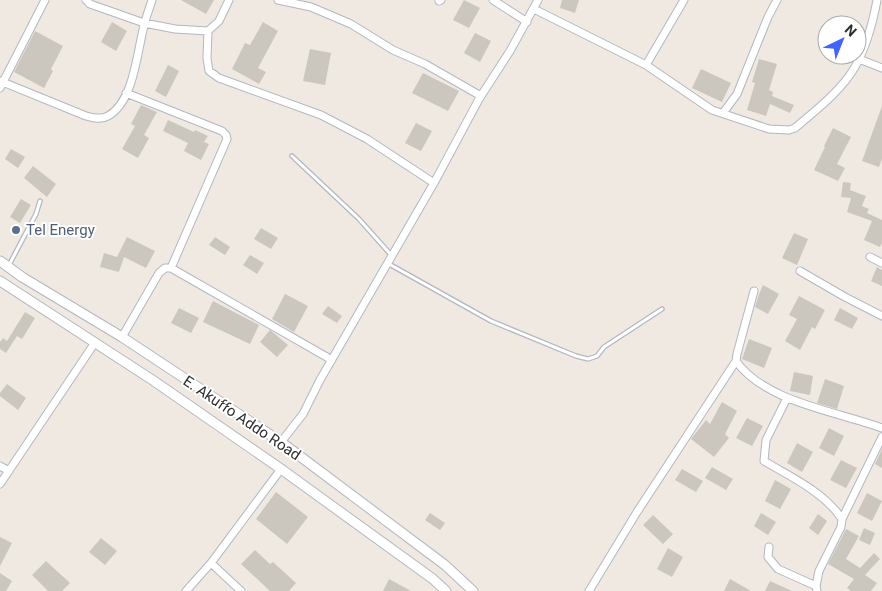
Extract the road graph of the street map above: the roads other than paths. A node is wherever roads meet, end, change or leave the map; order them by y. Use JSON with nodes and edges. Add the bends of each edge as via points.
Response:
{"nodes":[{"id":1,"x":45,"y":0,"type":"edge"},
{"id":2,"x":86,"y":0,"type":"edge"},
{"id":3,"x":152,"y":0,"type":"edge"},
{"id":4,"x":229,"y":0,"type":"edge"},
{"id":5,"x":278,"y":0,"type":"edge"},
{"id":6,"x":494,"y":0,"type":"edge"},
{"id":7,"x":538,"y":0,"type":"edge"},
{"id":8,"x":684,"y":0,"type":"edge"},
{"id":9,"x":777,"y":0,"type":"edge"},
{"id":10,"x":877,"y":0,"type":"edge"},
{"id":11,"x":534,"y":9,"type":"junction"},
{"id":12,"x":526,"y":22,"type":"junction"},
{"id":13,"x":144,"y":23,"type":"junction"},
{"id":14,"x":208,"y":31,"type":"junction"},
{"id":15,"x":867,"y":31,"type":"edge"},
{"id":16,"x":867,"y":62,"type":"edge"},
{"id":17,"x":855,"y":65,"type":"edge"},
{"id":18,"x":646,"y":66,"type":"junction"},
{"id":19,"x":882,"y":68,"type":"edge"},
{"id":20,"x":1,"y":84,"type":"edge"},
{"id":21,"x":126,"y":93,"type":"junction"},
{"id":22,"x":481,"y":96,"type":"junction"},
{"id":23,"x":723,"y":113,"type":"junction"},
{"id":24,"x":292,"y":156,"type":"dead end"},
{"id":25,"x":434,"y":183,"type":"junction"},
{"id":26,"x":40,"y":201,"type":"dead end"},
{"id":27,"x":392,"y":256,"type":"junction"},
{"id":28,"x":870,"y":257,"type":"dead end"},
{"id":29,"x":0,"y":261,"type":"edge"},
{"id":30,"x":882,"y":263,"type":"edge"},
{"id":31,"x":388,"y":264,"type":"junction"},
{"id":32,"x":8,"y":267,"type":"junction"},
{"id":33,"x":171,"y":268,"type":"junction"},
{"id":34,"x":800,"y":271,"type":"dead end"},
{"id":35,"x":0,"y":281,"type":"edge"},
{"id":36,"x":754,"y":291,"type":"dead end"},
{"id":37,"x":662,"y":309,"type":"dead end"},
{"id":38,"x":882,"y":316,"type":"edge"},
{"id":39,"x":122,"y":337,"type":"junction"},
{"id":40,"x":94,"y":344,"type":"junction"},
{"id":41,"x":332,"y":360,"type":"junction"},
{"id":42,"x":736,"y":361,"type":"junction"},
{"id":43,"x":787,"y":398,"type":"junction"},
{"id":44,"x":882,"y":428,"type":"edge"},
{"id":45,"x":882,"y":437,"type":"edge"},
{"id":46,"x":281,"y":442,"type":"junction"},
{"id":47,"x":0,"y":466,"type":"edge"},
{"id":48,"x":281,"y":469,"type":"junction"},
{"id":49,"x":9,"y":471,"type":"junction"},
{"id":50,"x":0,"y":484,"type":"edge"},
{"id":51,"x":842,"y":519,"type":"junction"},
{"id":52,"x":769,"y":547,"type":"dead end"},
{"id":53,"x":211,"y":564,"type":"junction"},
{"id":54,"x":816,"y":589,"type":"edge"},
{"id":55,"x":186,"y":591,"type":"edge"},
{"id":56,"x":241,"y":591,"type":"edge"},
{"id":57,"x":446,"y":591,"type":"edge"},
{"id":58,"x":473,"y":591,"type":"edge"},
{"id":59,"x":589,"y":591,"type":"edge"}],
"edges":[{"from":1,"to":20,"type":"street"},
{"from":2,"to":13,"type":"street"},
{"from":3,"to":13,"type":"street"},
{"from":4,"to":14,"type":"street","via":[[219,21]]},
{"from":5,"to":22,"type":"street","via":[[311,6],[351,24]]},
{"from":6,"to":12,"type":"street"},
{"from":7,"to":11,"type":"street"},
{"from":8,"to":18,"type":"street"},
{"from":9,"to":23,"type":"street","via":[[737,94]]},
{"from":10,"to":15,"type":"street"},
{"from":11,"to":12,"type":"street"},
{"from":11,"to":18,"type":"street"},
{"from":12,"to":22,"type":"street"},
{"from":13,"to":14,"type":"street"},
{"from":13,"to":21,"type":"street","via":[[137,64]]},
{"from":14,"to":25,"type":"street","via":[[209,71],[218,78],[321,115],[367,139]]},
{"from":16,"to":19,"type":"street"},
{"from":17,"to":23,"type":"street","via":[[832,96],[795,128],[769,129]]},
{"from":18,"to":23,"type":"street","via":[[712,110]]},
{"from":20,"to":21,"type":"street","via":[[97,118],[107,117],[114,111],[122,104]]},
{"from":21,"to":33,"type":"street","via":[[226,134],[227,139]]},
{"from":22,"to":25,"type":"street"},
{"from":24,"to":27,"type":"lane","via":[[359,218]]},
{"from":25,"to":27,"type":"street"},
{"from":26,"to":32,"type":"lane"},
{"from":27,"to":31,"type":"street"},
{"from":28,"to":30,"type":"street"},
{"from":29,"to":32,"type":"main road","name":"E. Akuffo Addo Road"},
{"from":31,"to":37,"type":"lane","via":[[491,321],[588,359],[597,356],[604,347]]},
{"from":31,"to":41,"type":"street"},
{"from":32,"to":39,"type":"main road","name":"E. Akuffo Addo Road"},
{"from":33,"to":39,"type":"street","via":[[164,268],[159,273]]},
{"from":33,"to":41,"type":"street"},
{"from":34,"to":38,"type":"street"},
{"from":35,"to":40,"type":"main road","name":"E. Akuffo Addo Road"},
{"from":36,"to":42,"type":"street"},
{"from":39,"to":46,"type":"main road","name":"E. Akuffo Addo Road"},
{"from":40,"to":48,"type":"main road","name":"E. Akuffo Addo Road","via":[[154,381]]},
{"from":40,"to":49,"type":"street"},
{"from":41,"to":46,"type":"street","via":[[303,414]]},
{"from":42,"to":43,"type":"street","via":[[761,385]]},
{"from":42,"to":59,"type":"street"},
{"from":43,"to":44,"type":"street"},
{"from":43,"to":51,"type":"street","via":[[766,440],[764,460],[818,494]]},
{"from":45,"to":51,"type":"street"},
{"from":46,"to":58,"type":"main road","name":"E. Akuffo Addo Road","via":[[444,565]]},
{"from":47,"to":49,"type":"street"},
{"from":48,"to":53,"type":"street"},
{"from":48,"to":57,"type":"main road","name":"E. Akuffo Addo Road"},
{"from":49,"to":50,"type":"street"},
{"from":51,"to":54,"type":"street","via":[[819,571]]},
{"from":52,"to":54,"type":"street","via":[[768,557],[778,569]]},
{"from":53,"to":55,"type":"street"},
{"from":53,"to":56,"type":"street"}]}
